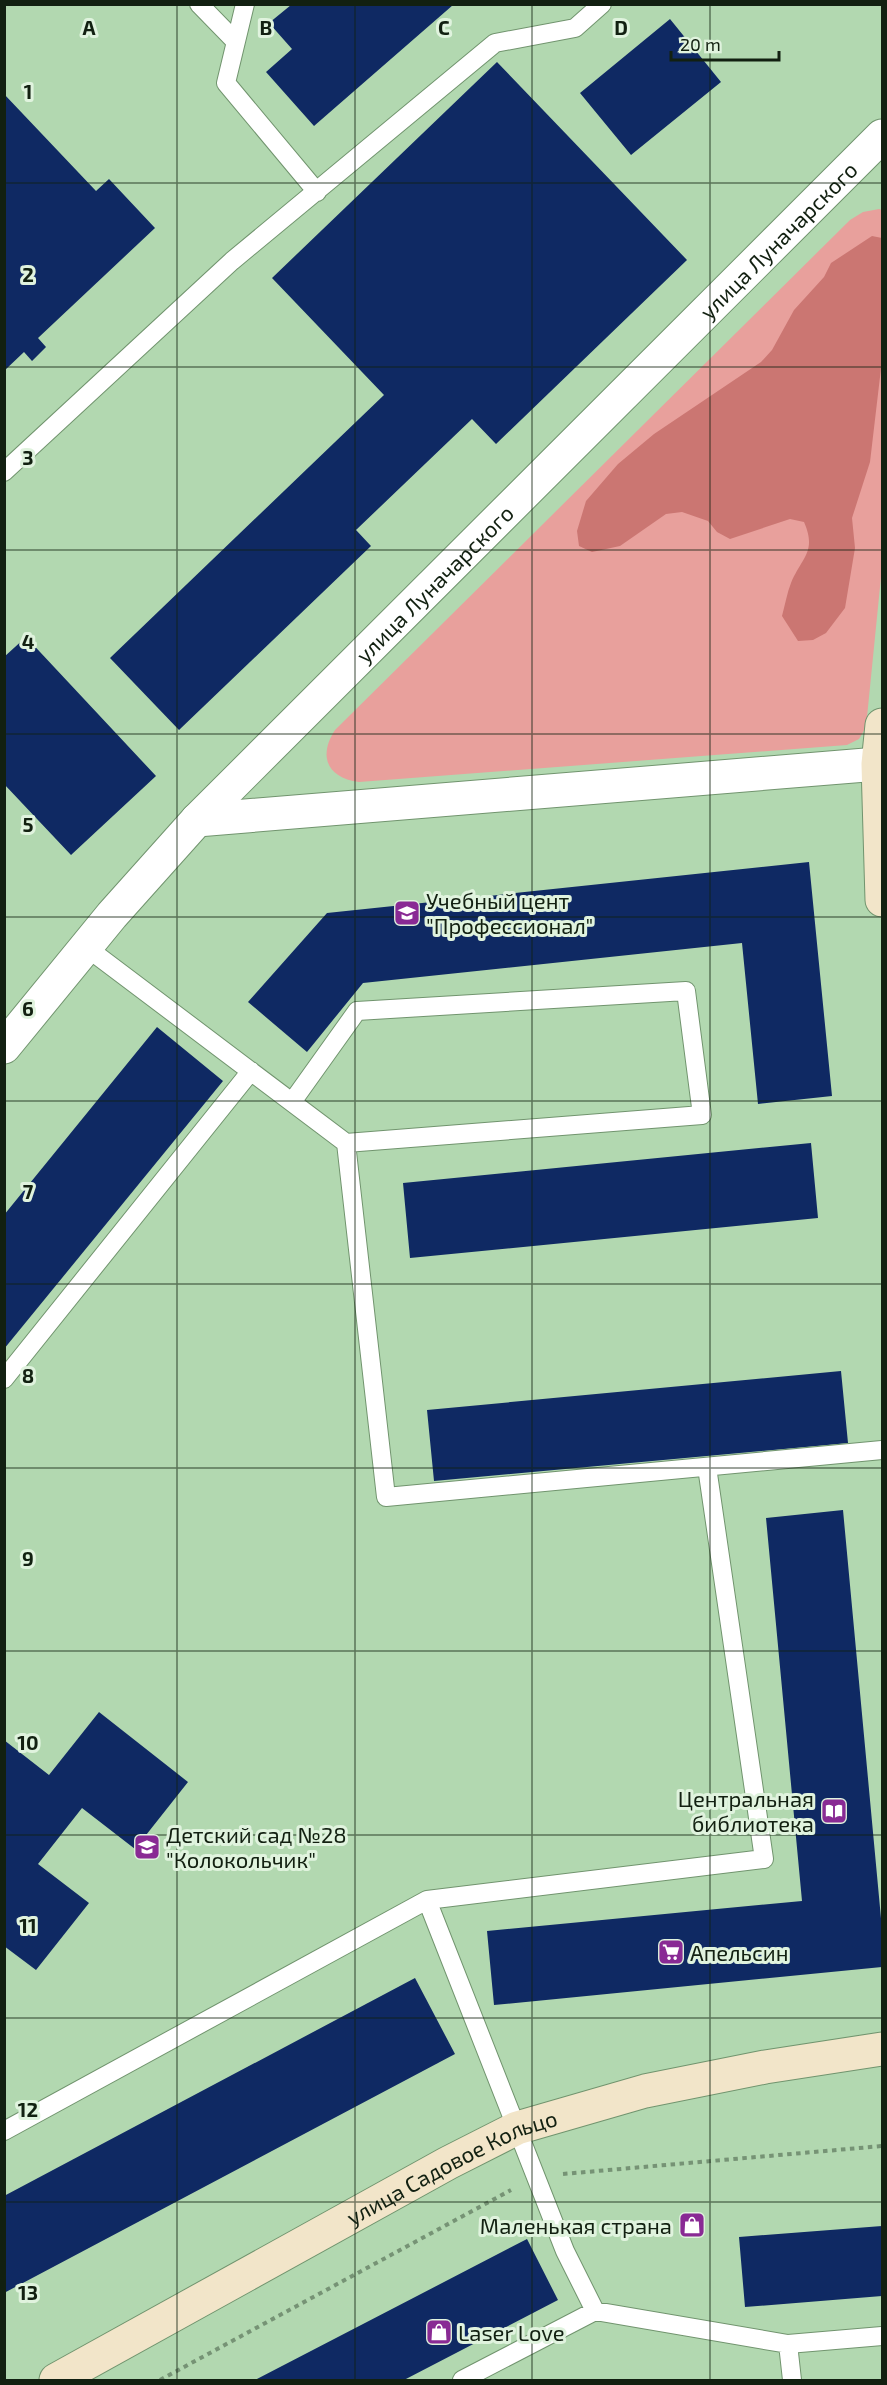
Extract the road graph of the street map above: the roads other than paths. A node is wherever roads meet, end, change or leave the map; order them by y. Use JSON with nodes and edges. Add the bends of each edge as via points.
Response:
{"nodes":[{"id":1,"x":199,"y":4,"type":"edge"},
{"id":2,"x":245,"y":4,"type":"edge"},
{"id":3,"x":602,"y":4,"type":"edge"},
{"id":4,"x":236,"y":42,"type":"junction"},
{"id":5,"x":882,"y":136,"type":"edge"},
{"id":6,"x":317,"y":192,"type":"junction"},
{"id":7,"x":4,"y":472,"type":"edge"},
{"id":8,"x":882,"y":725,"type":"edge"},
{"id":9,"x":878,"y":764,"type":"junction"},
{"id":10,"x":197,"y":820,"type":"junction"},
{"id":11,"x":882,"y":900,"type":"edge"},
{"id":12,"x":86,"y":947,"type":"junction"},
{"id":13,"x":4,"y":1047,"type":"edge"},
{"id":14,"x":251,"y":1071,"type":"junction"},
{"id":15,"x":292,"y":1102,"type":"junction"},
{"id":16,"x":346,"y":1143,"type":"junction"},
{"id":17,"x":4,"y":1379,"type":"edge"},
{"id":18,"x":882,"y":1450,"type":"edge"},
{"id":19,"x":707,"y":1467,"type":"junction"},
{"id":20,"x":427,"y":1900,"type":"junction"},
{"id":21,"x":882,"y":2049,"type":"edge"},
{"id":22,"x":517,"y":2128,"type":"junction"},
{"id":23,"x":4,"y":2131,"type":"edge"},
{"id":24,"x":594,"y":2311,"type":"junction"},
{"id":25,"x":882,"y":2336,"type":"edge"},
{"id":26,"x":788,"y":2344,"type":"junction"},
{"id":27,"x":56,"y":2380,"type":"edge"},
{"id":28,"x":462,"y":2380,"type":"edge"},
{"id":29,"x":792,"y":2380,"type":"edge"}],
"edges":[{"from":1,"to":4,"type":"lane"},
{"from":2,"to":4,"type":"lane"},
{"from":3,"to":6,"type":"lane","via":[[575,28],[495,43]]},
{"from":4,"to":6,"type":"lane","via":[[225,83]]},
{"from":5,"to":10,"type":"street","name":"улица Луначарского"},
{"from":6,"to":7,"type":"lane","via":[[232,261]]},
{"from":8,"to":9,"type":"main road"},
{"from":9,"to":10,"type":"street"},
{"from":9,"to":11,"type":"main road"},
{"from":10,"to":12,"type":"street","name":"улица Луначарского"},
{"from":12,"to":13,"type":"street","name":"улица Луначарского"},
{"from":12,"to":14,"type":"lane"},
{"from":14,"to":15,"type":"lane"},
{"from":14,"to":17,"type":"lane"},
{"from":15,"to":16,"type":"lane"},
{"from":15,"to":16,"type":"lane","via":[[357,1011],[686,990],[702,1115]]},
{"from":16,"to":19,"type":"lane","via":[[386,1497]]},
{"from":18,"to":19,"type":"lane"},
{"from":19,"to":20,"type":"lane","via":[[764,1859]]},
{"from":20,"to":22,"type":"lane"},
{"from":20,"to":23,"type":"lane"},
{"from":21,"to":22,"type":"main road","name":"улица Садовое Кольцо","via":[[645,2091]]},
{"from":22,"to":24,"type":"lane"},
{"from":22,"to":27,"type":"main road","name":"улица Садовое Кольцо"},
{"from":24,"to":26,"type":"lane"},
{"from":24,"to":28,"type":"lane"},
{"from":25,"to":26,"type":"lane"},
{"from":26,"to":29,"type":"lane"}]}
